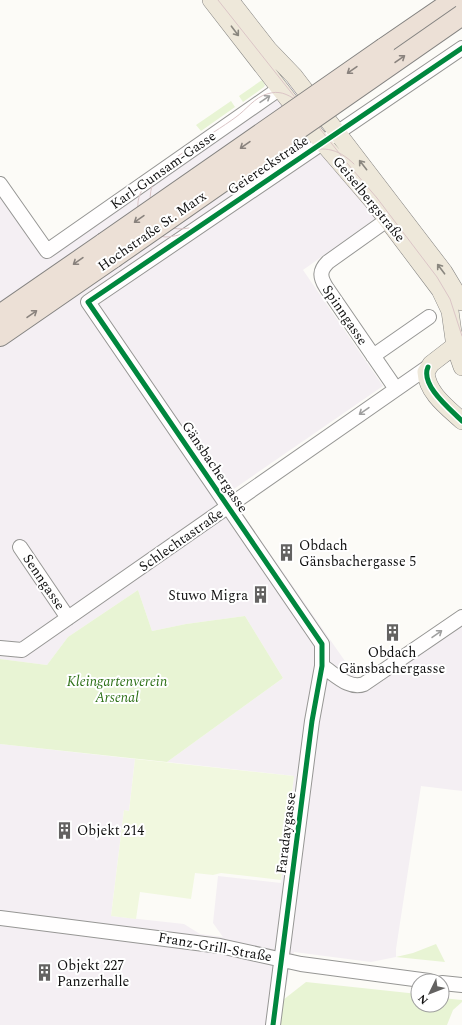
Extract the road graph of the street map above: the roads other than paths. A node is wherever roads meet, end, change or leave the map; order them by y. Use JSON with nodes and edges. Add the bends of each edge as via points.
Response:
{"nodes":[{"id":1,"x":211,"y":0,"type":"edge"},
{"id":2,"x":230,"y":0,"type":"edge"},
{"id":3,"x":454,"y":0,"type":"edge"},
{"id":4,"x":462,"y":15,"type":"edge"},
{"id":5,"x":462,"y":48,"type":"edge"},
{"id":6,"x":279,"y":89,"type":"junction"},
{"id":7,"x":337,"y":132,"type":"junction"},
{"id":8,"x":323,"y":143,"type":"junction"},
{"id":9,"x":0,"y":184,"type":"edge"},
{"id":10,"x":387,"y":220,"type":"junction"},
{"id":11,"x":53,"y":278,"type":"junction"},
{"id":12,"x":88,"y":302,"type":"joint"},
{"id":13,"x":0,"y":304,"type":"edge"},
{"id":14,"x":455,"y":304,"type":"edge"},
{"id":15,"x":0,"y":315,"type":"edge"},
{"id":16,"x":429,"y":317,"type":"dead end"},
{"id":17,"x":0,"y":336,"type":"edge"},
{"id":18,"x":458,"y":344,"type":"edge"},
{"id":19,"x":373,"y":356,"type":"junction"},
{"id":20,"x":428,"y":366,"type":"junction"},
{"id":21,"x":462,"y":367,"type":"edge"},
{"id":22,"x":396,"y":389,"type":"junction"},
{"id":23,"x":462,"y":421,"type":"edge"},
{"id":24,"x":227,"y":507,"type":"junction"},
{"id":25,"x":20,"y":547,"type":"dead end"},
{"id":26,"x":68,"y":618,"type":"junction"},
{"id":27,"x":457,"y":620,"type":"edge"},
{"id":28,"x":322,"y":644,"type":"joint"},
{"id":29,"x":0,"y":648,"type":"edge"},
{"id":30,"x":322,"y":666,"type":"junction"},
{"id":31,"x":0,"y":918,"type":"edge"},
{"id":32,"x":282,"y":959,"type":"junction"},
{"id":33,"x":410,"y":979,"type":"edge"},
{"id":34,"x":450,"y":984,"type":"edge"},
{"id":35,"x":462,"y":985,"type":"edge"},
{"id":36,"x":273,"y":1025,"type":"edge"}],
"edges":[{"from":1,"to":6,"type":"main road","name":"Geiselbergstraße","one_way":true},
{"from":2,"to":7,"type":"main road","name":"Geiselbergstraße"},
{"from":3,"to":11,"type":"highway","name":"Hochstraße St. Marx","one_way":true,"bridge":true},
{"from":17,"to":4,"type":"highway","name":"Hochstraße St. Marx","one_way":true,"bridge":true},
{"from":5,"to":7,"type":"street","name":"Geiereckstraße"},
{"from":6,"to":8,"type":"main road","name":"Geiselbergstraße"},
{"from":9,"to":6,"type":"street","name":"Karl-Gunsam-Gasse","one_way":true,"via":[[47,251]]},
{"from":7,"to":8,"type":"street","name":"Geiereckstraße"},
{"from":14,"to":7,"type":"main road","name":"Geiselbergstraße","one_way":true,"via":[[444,272]]},
{"from":8,"to":10,"type":"main road","name":"Geiselbergstraße"},
{"from":8,"to":12,"type":"street","name":"Geiereckstraße"},
{"from":10,"to":14,"type":"main road","name":"Geiselbergstraße","via":[[440,290]]},
{"from":10,"to":19,"type":"street","name":"Spinngasse","via":[[328,262],[321,272],[326,287]]},
{"from":11,"to":13,"type":"highway"},
{"from":11,"to":15,"type":"highway","name":"Hochstraße St. Marx"},
{"from":12,"to":24,"type":"street","name":"Gänsbachergasse"},
{"from":14,"to":18,"type":"main road","via":[[452,317]]},
{"from":16,"to":19,"type":"street"},
{"from":18,"to":20,"type":"main road"},
{"from":18,"to":21,"type":"main road"},
{"from":19,"to":22,"type":"street","name":"Spinngasse"},
{"from":20,"to":22,"type":"street","name":"Schlechtastraße"},
{"from":20,"to":23,"type":"main road","via":[[427,377],[433,390]]},
{"from":22,"to":24,"type":"street","name":"Schlechtastraße","one_way":true},
{"from":24,"to":26,"type":"street","name":"Schlechtastraße"},
{"from":24,"to":28,"type":"street","name":"Gänsbachergasse"},
{"from":25,"to":26,"type":"street","name":"Senngasse"},
{"from":26,"to":29,"type":"street","name":"Schlechtastraße","via":[[22,650]]},
{"from":30,"to":27,"type":"street","one_way":true,"via":[[357,687]]},
{"from":28,"to":30,"type":"street","name":"Faradaygasse"},
{"from":30,"to":32,"type":"street","name":"Faradaygasse","via":[[312,721]]},
{"from":31,"to":32,"type":"street","name":"Franz-Grill-Straße","via":[[220,946]]},
{"from":32,"to":33,"type":"street","name":"Franz-Grill-Straße","via":[[321,967]]},
{"from":32,"to":36,"type":"street","name":"Faradaygasse"},
{"from":34,"to":35,"type":"street"}]}
